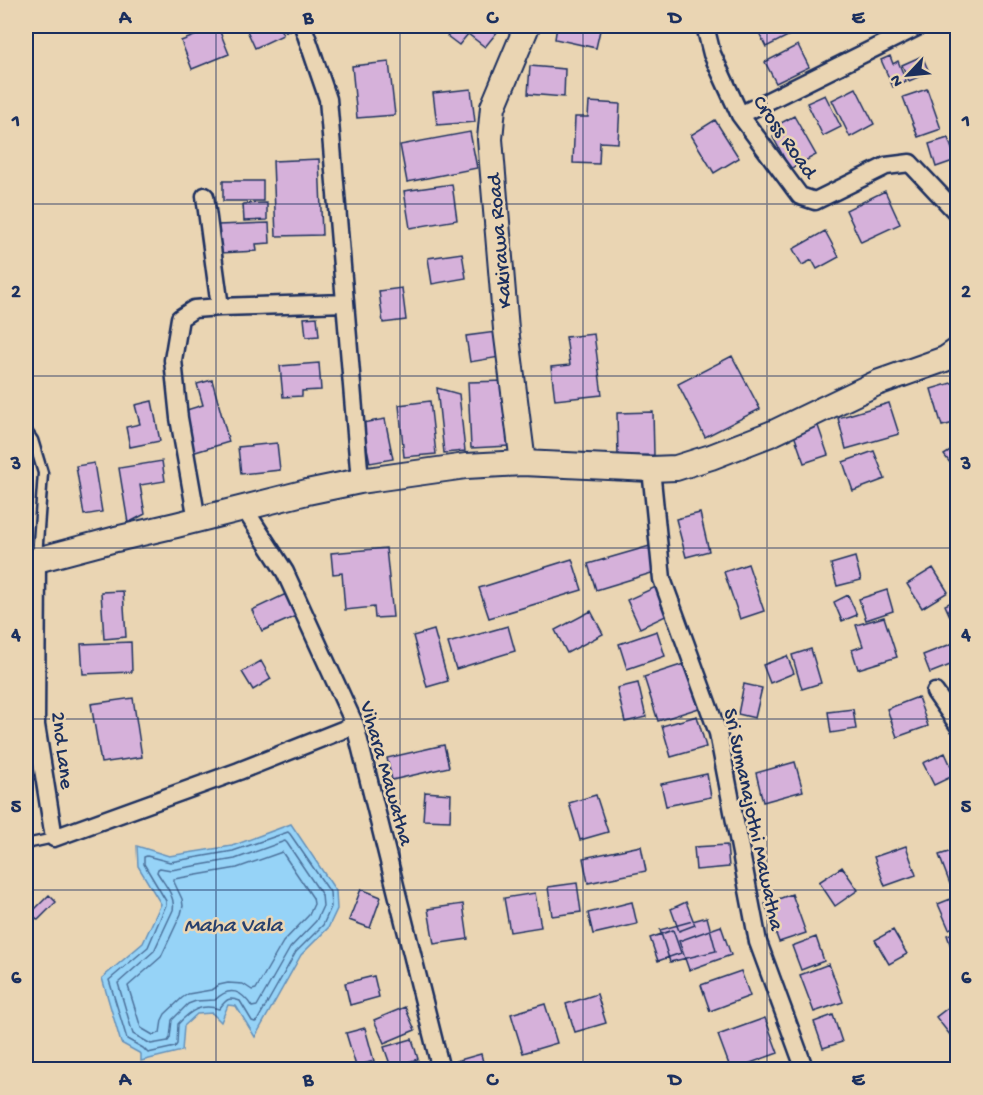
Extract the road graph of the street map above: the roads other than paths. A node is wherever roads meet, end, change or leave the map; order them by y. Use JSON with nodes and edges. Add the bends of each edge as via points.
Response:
{"nodes":[{"id":1,"x":303,"y":26,"type":"edge"},
{"id":2,"x":527,"y":26,"type":"edge"},
{"id":3,"x":705,"y":26,"type":"edge"},
{"id":4,"x":919,"y":26,"type":"edge"},
{"id":5,"x":740,"y":115,"type":"junction"},
{"id":6,"x":205,"y":196,"type":"dead end"},
{"id":7,"x":957,"y":214,"type":"edge"},
{"id":8,"x":345,"y":303,"type":"junction"},
{"id":9,"x":220,"y":307,"type":"junction"},
{"id":10,"x":957,"y":350,"type":"edge"},
{"id":11,"x":26,"y":430,"type":"edge"},
{"id":12,"x":523,"y":463,"type":"junction"},
{"id":13,"x":651,"y":469,"type":"junction"},
{"id":14,"x":360,"y":481,"type":"junction"},
{"id":15,"x":244,"y":508,"type":"junction"},
{"id":16,"x":197,"y":520,"type":"junction"},
{"id":17,"x":31,"y":561,"type":"edge"},
{"id":18,"x":935,"y":692,"type":"dead end"},
{"id":19,"x":355,"y":725,"type":"junction"},
{"id":20,"x":957,"y":725,"type":"edge"},
{"id":21,"x":54,"y":838,"type":"junction"},
{"id":22,"x":26,"y":844,"type":"edge"},
{"id":23,"x":441,"y":1070,"type":"edge"},
{"id":24,"x":805,"y":1070,"type":"edge"}],
"edges":[{"from":1,"to":8,"type":"street","via":[[328,99]]},
{"from":2,"to":12,"type":"street","name":"Kakirawa Road","via":[[493,107],[490,139],[506,329]]},
{"from":3,"to":5,"type":"street","name":"Cross Road","via":[[712,54]]},
{"from":4,"to":5,"type":"street"},
{"from":5,"to":7,"type":"street","name":"Cross Road","via":[[800,196],[815,201],[886,166],[910,163]]},
{"from":6,"to":9,"type":"street"},
{"from":8,"to":9,"type":"street"},
{"from":8,"to":14,"type":"street"},
{"from":9,"to":16,"type":"street","via":[[194,309],[180,318],[173,360]]},
{"from":10,"to":13,"type":"street","via":[[945,359],[877,383],[763,437],[676,468]]},
{"from":11,"to":17,"type":"lane","via":[[43,473]]},
{"from":12,"to":13,"type":"street"},
{"from":12,"to":14,"type":"street","via":[[466,466]]},
{"from":13,"to":24,"type":"street","name":"Sri Sumanajothi Mawatha","via":[[662,579],[718,733],[758,942]]},
{"from":14,"to":15,"type":"street"},
{"from":15,"to":16,"type":"street"},
{"from":15,"to":19,"type":"street","name":"Vihara Mawatha","via":[[285,572]]},
{"from":16,"to":17,"type":"street"},
{"from":17,"to":21,"type":"street","name":"2nd Lane","via":[[36,725]]},
{"from":18,"to":20,"type":"street"},
{"from":19,"to":21,"type":"street"},
{"from":19,"to":23,"type":"street","name":"Vihara Mawatha"},
{"from":21,"to":22,"type":"lane"}]}
